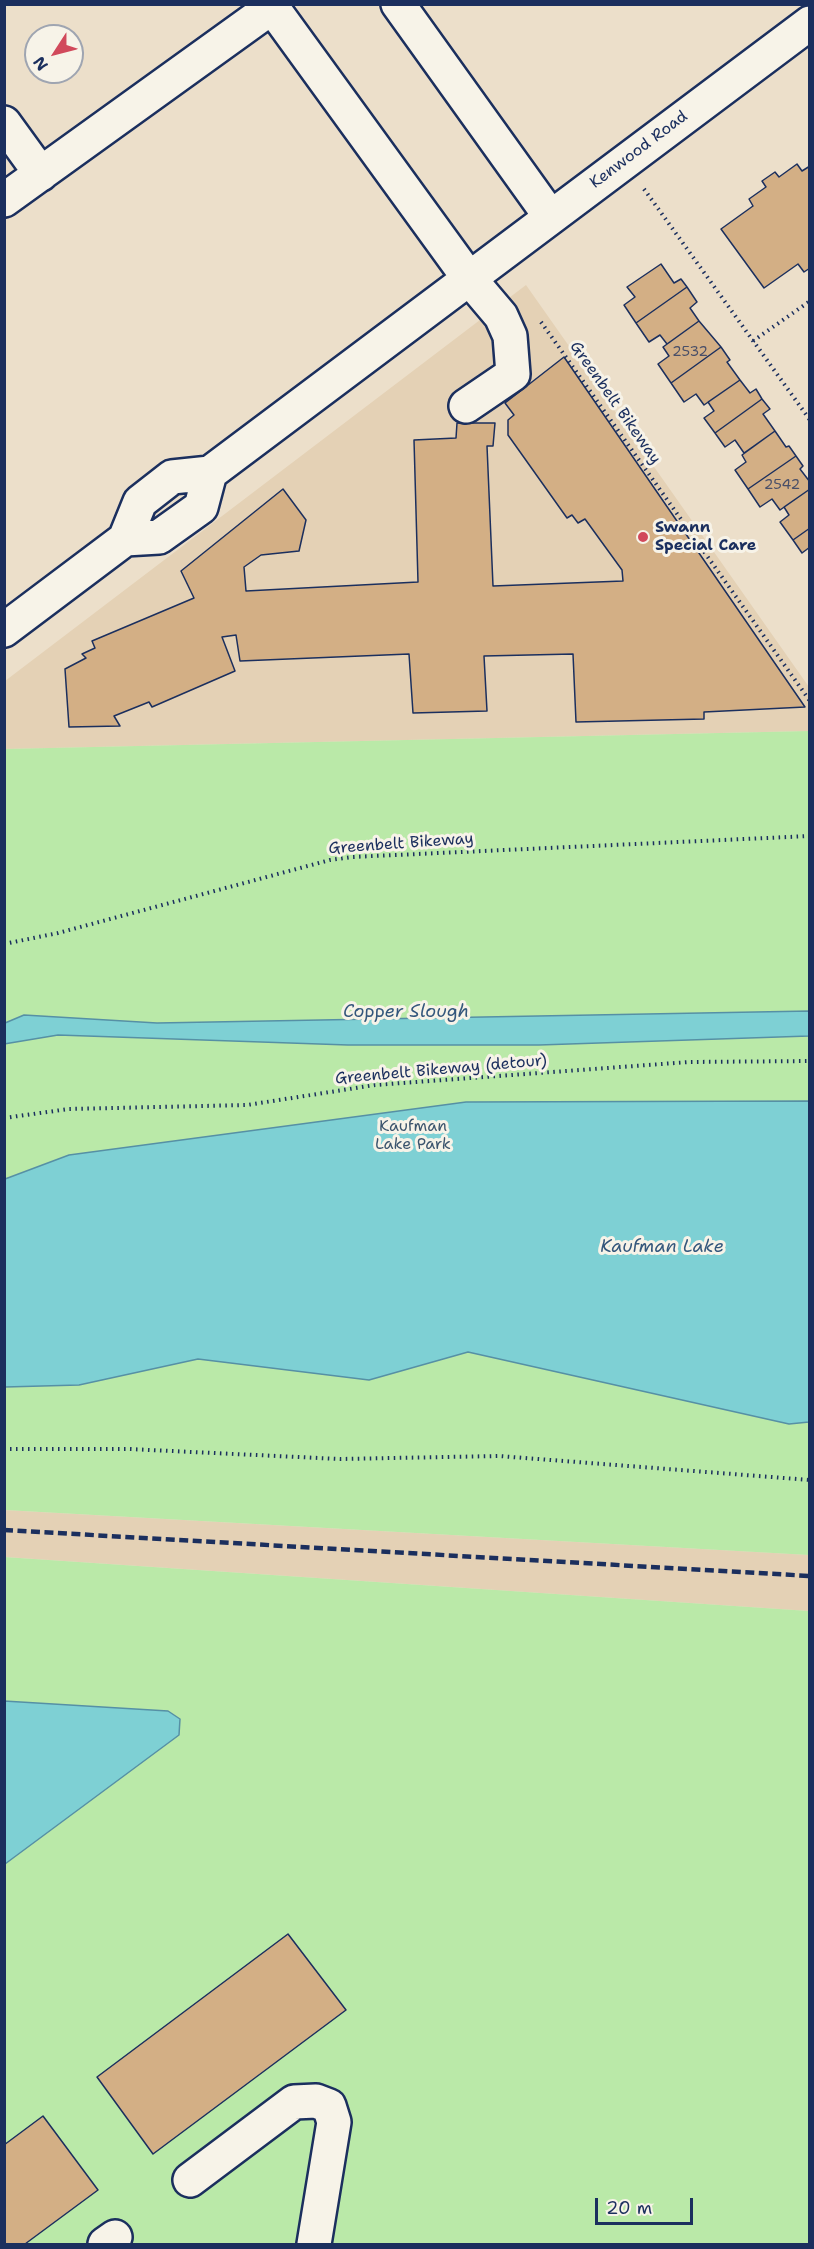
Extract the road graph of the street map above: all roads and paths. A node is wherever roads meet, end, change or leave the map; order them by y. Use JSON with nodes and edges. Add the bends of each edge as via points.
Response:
{"nodes":[{"id":1,"x":398,"y":4,"type":"edge"},
{"id":2,"x":810,"y":23,"type":"edge"},
{"id":3,"x":4,"y":123,"type":"edge"},
{"id":4,"x":41,"y":174,"type":"junction"},
{"id":5,"x":651,"y":199,"type":"dead end"},
{"id":6,"x":4,"y":200,"type":"edge"},
{"id":7,"x":550,"y":216,"type":"junction"},
{"id":8,"x":468,"y":277,"type":"junction"},
{"id":9,"x":810,"y":301,"type":"edge"},
{"id":10,"x":537,"y":318,"type":"dead end"},
{"id":11,"x":753,"y":341,"type":"junction"},
{"id":12,"x":466,"y":406,"type":"dead end"},
{"id":13,"x":810,"y":420,"type":"edge"},
{"id":14,"x":4,"y":630,"type":"edge"},
{"id":15,"x":810,"y":701,"type":"edge"},
{"id":16,"x":810,"y":836,"type":"edge"},
{"id":17,"x":4,"y":944,"type":"edge"},
{"id":18,"x":810,"y":1061,"type":"edge"},
{"id":19,"x":4,"y":1118,"type":"edge"},
{"id":20,"x":4,"y":1449,"type":"edge"},
{"id":21,"x":810,"y":1480,"type":"edge"},
{"id":22,"x":190,"y":2180,"type":"dead end"},
{"id":23,"x":314,"y":2244,"type":"edge"}],
"edges":[{"from":1,"to":7,"type":"street"},
{"from":2,"to":7,"type":"street","name":"Kenwood Road"},
{"from":3,"to":4,"type":"street"},
{"from":4,"to":6,"type":"street"},
{"from":4,"to":8,"type":"street","via":[[272,7]]},
{"from":5,"to":11,"type":"path"},
{"from":7,"to":8,"type":"street","name":"Kenwood Road"},
{"from":8,"to":12,"type":"street","via":[[501,316],[510,336],[513,374]]},
{"from":8,"to":14,"type":"street","name":"Kenwood Road","via":[[210,473],[172,477],[140,502],[125,539]]},
{"from":9,"to":11,"type":"path"},
{"from":10,"to":15,"type":"path","name":"Greenbelt Bikeway","via":[[550,331]]},
{"from":11,"to":13,"type":"path"},
{"from":16,"to":17,"type":"path","name":"Greenbelt Bikeway","via":[[352,857]]},
{"from":18,"to":19,"type":"path","name":"Greenbelt Bikeway (detour)","via":[[677,1063],[375,1085],[247,1105],[69,1109]]},
{"from":20,"to":21,"type":"path","via":[[129,1449],[340,1459],[499,1456]]},
{"from":22,"to":23,"type":"street","via":[[294,2102],[322,2102],[329,2106],[334,2122]]}]}
